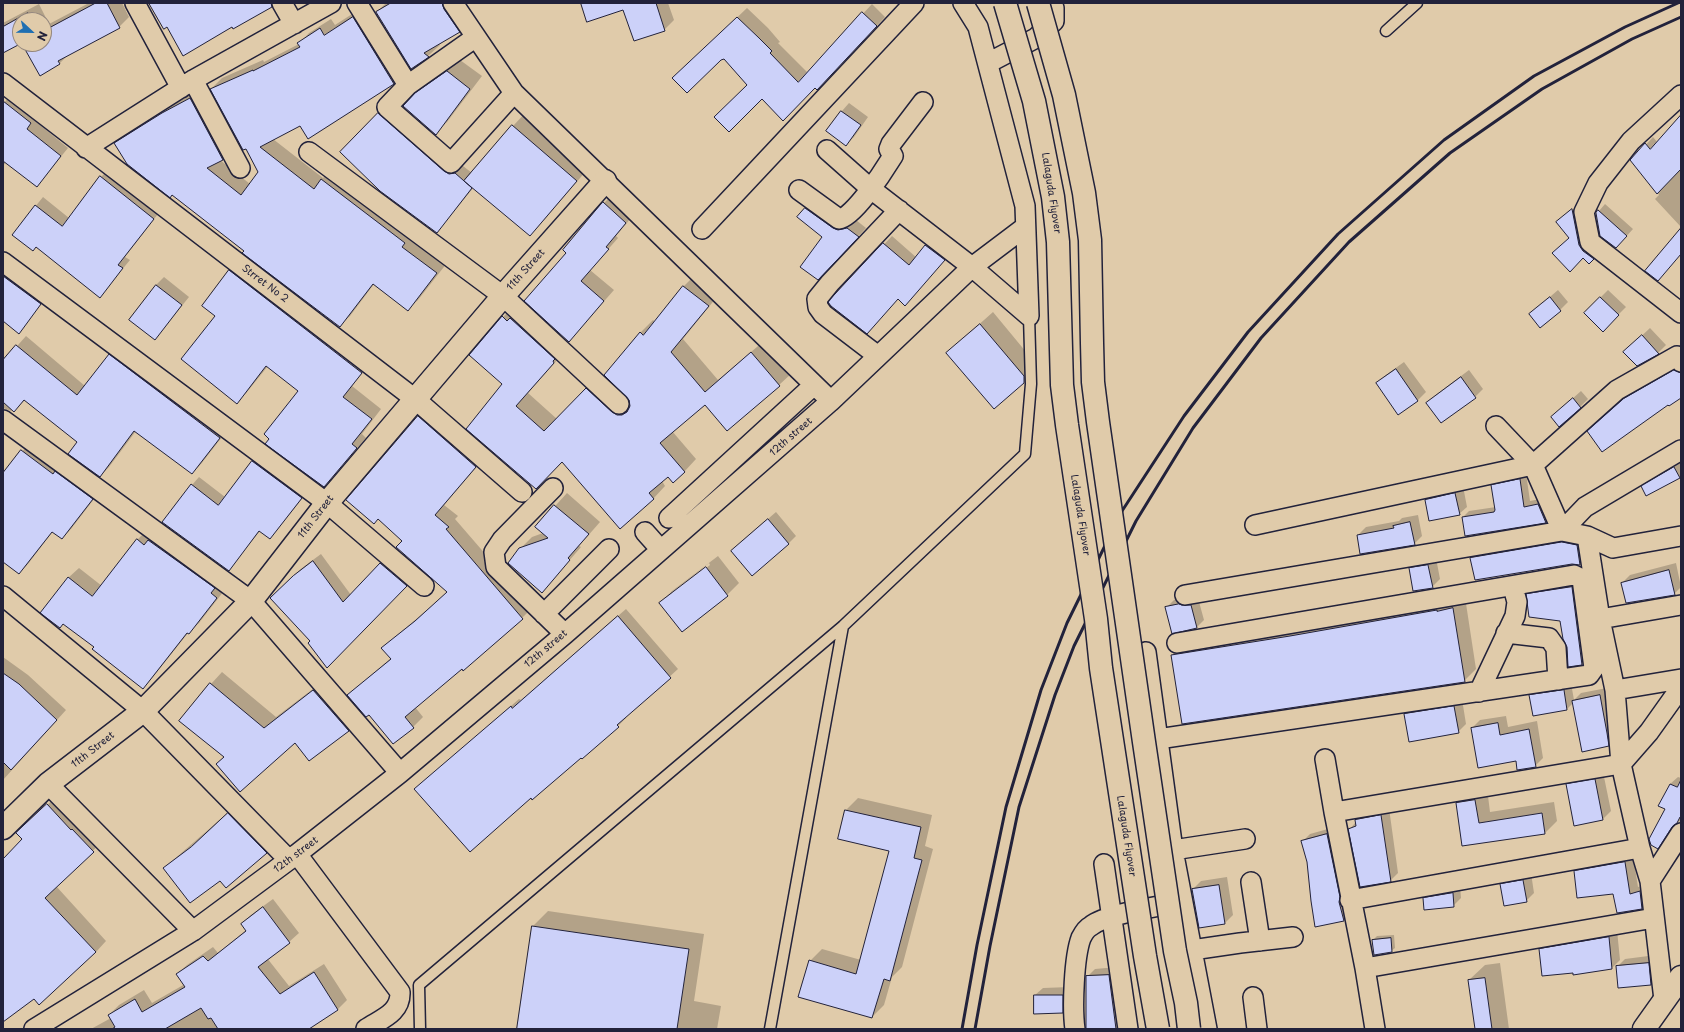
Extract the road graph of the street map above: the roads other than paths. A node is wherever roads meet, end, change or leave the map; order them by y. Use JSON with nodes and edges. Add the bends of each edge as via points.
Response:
{"nodes":[{"id":1,"x":135,"y":3,"type":"edge"},
{"id":2,"x":282,"y":3,"type":"edge"},
{"id":3,"x":331,"y":3,"type":"edge"},
{"id":4,"x":357,"y":3,"type":"edge"},
{"id":5,"x":453,"y":3,"type":"edge"},
{"id":6,"x":914,"y":3,"type":"edge"},
{"id":7,"x":964,"y":3,"type":"edge"},
{"id":8,"x":1005,"y":3,"type":"edge"},
{"id":9,"x":1038,"y":3,"type":"edge"},
{"id":10,"x":1052,"y":3,"type":"edge"},
{"id":11,"x":1417,"y":3,"type":"edge"},
{"id":12,"x":294,"y":24,"type":"junction"},
{"id":13,"x":1386,"y":31,"type":"dead end"},
{"id":14,"x":476,"y":37,"type":"junction"},
{"id":15,"x":988,"y":63,"type":"junction"},
{"id":16,"x":3,"y":83,"type":"edge"},
{"id":17,"x":187,"y":84,"type":"junction"},
{"id":18,"x":408,"y":85,"type":"junction"},
{"id":19,"x":514,"y":93,"type":"junction"},
{"id":20,"x":1681,"y":95,"type":"edge"},
{"id":21,"x":923,"y":102,"type":"dead end"},
{"id":22,"x":86,"y":148,"type":"junction"},
{"id":23,"x":827,"y":150,"type":"dead end"},
{"id":24,"x":309,"y":152,"type":"dead end"},
{"id":25,"x":240,"y":168,"type":"dead end"},
{"id":26,"x":605,"y":181,"type":"junction"},
{"id":27,"x":871,"y":189,"type":"junction"},
{"id":28,"x":799,"y":190,"type":"dead end"},
{"id":29,"x":899,"y":210,"type":"junction"},
{"id":30,"x":1025,"y":227,"type":"junction"},
{"id":31,"x":702,"y":229,"type":"dead end"},
{"id":32,"x":3,"y":262,"type":"edge"},
{"id":33,"x":972,"y":267,"type":"junction"},
{"id":34,"x":503,"y":296,"type":"junction"},
{"id":35,"x":1681,"y":313,"type":"edge"},
{"id":36,"x":1029,"y":316,"type":"junction"},
{"id":37,"x":878,"y":356,"type":"junction"},
{"id":38,"x":1680,"y":357,"type":"edge"},
{"id":39,"x":814,"y":385,"type":"junction"},
{"id":40,"x":415,"y":399,"type":"junction"},
{"id":41,"x":831,"y":401,"type":"junction"},
{"id":42,"x":619,"y":404,"type":"dead end"},
{"id":43,"x":3,"y":420,"type":"edge"},
{"id":44,"x":1496,"y":426,"type":"dead end"},
{"id":45,"x":1681,"y":450,"type":"edge"},
{"id":46,"x":1533,"y":464,"type":"junction"},
{"id":47,"x":553,"y":488,"type":"dead end"},
{"id":48,"x":522,"y":492,"type":"dead end"},
{"id":49,"x":327,"y":503,"type":"junction"},
{"id":50,"x":682,"y":503,"type":"junction"},
{"id":51,"x":669,"y":518,"type":"dead end"},
{"id":52,"x":696,"y":520,"type":"junction"},
{"id":53,"x":1254,"y":524,"type":"dead end"},
{"id":54,"x":1562,"y":531,"type":"junction"},
{"id":55,"x":645,"y":532,"type":"dead end"},
{"id":56,"x":1586,"y":536,"type":"junction"},
{"id":57,"x":1681,"y":536,"type":"edge"},
{"id":58,"x":609,"y":549,"type":"dead end"},
{"id":59,"x":661,"y":550,"type":"junction"},
{"id":60,"x":424,"y":586,"type":"dead end"},
{"id":61,"x":1513,"y":587,"type":"junction"},
{"id":62,"x":1186,"y":595,"type":"dead end"},
{"id":63,"x":3,"y":596,"type":"edge"},
{"id":64,"x":251,"y":601,"type":"junction"},
{"id":65,"x":1681,"y":605,"type":"edge"},
{"id":66,"x":544,"y":614,"type":"junction"},
{"id":67,"x":1600,"y":619,"type":"junction"},
{"id":68,"x":843,"y":626,"type":"junction"},
{"id":69,"x":1506,"y":633,"type":"junction"},
{"id":70,"x":565,"y":634,"type":"junction"},
{"id":71,"x":1177,"y":643,"type":"dead end"},
{"id":72,"x":1146,"y":652,"type":"dead end"},
{"id":73,"x":1681,"y":679,"type":"edge"},
{"id":74,"x":1558,"y":680,"type":"junction"},
{"id":75,"x":1681,"y":687,"type":"edge"},
{"id":76,"x":1615,"y":690,"type":"junction"},
{"id":77,"x":1479,"y":692,"type":"junction"},
{"id":78,"x":142,"y":711,"type":"junction"},
{"id":79,"x":1158,"y":739,"type":"junction"},
{"id":80,"x":1325,"y":758,"type":"dead end"},
{"id":81,"x":1621,"y":764,"type":"junction"},
{"id":82,"x":400,"y":773,"type":"junction"},
{"id":83,"x":48,"y":784,"type":"junction"},
{"id":84,"x":1334,"y":812,"type":"junction"},
{"id":85,"x":3,"y":828,"type":"edge"},
{"id":86,"x":1681,"y":833,"type":"edge"},
{"id":87,"x":1245,"y":839,"type":"dead end"},
{"id":88,"x":1640,"y":848,"type":"junction"},
{"id":89,"x":1173,"y":850,"type":"junction"},
{"id":90,"x":293,"y":857,"type":"junction"},
{"id":91,"x":1104,"y":864,"type":"dead end"},
{"id":92,"x":1650,"y":881,"type":"junction"},
{"id":93,"x":1251,"y":882,"type":"dead end"},
{"id":94,"x":1350,"y":900,"type":"junction"},
{"id":95,"x":1182,"y":902,"type":"junction"},
{"id":96,"x":1111,"y":917,"type":"junction"},
{"id":97,"x":1654,"y":918,"type":"junction"},
{"id":98,"x":193,"y":931,"type":"junction"},
{"id":99,"x":1293,"y":937,"type":"dead end"},
{"id":100,"x":1260,"y":941,"type":"junction"},
{"id":101,"x":1192,"y":950,"type":"junction"},
{"id":102,"x":1365,"y":968,"type":"junction"},
{"id":103,"x":1681,"y":977,"type":"edge"},
{"id":104,"x":1253,"y":997,"type":"dead end"},
{"id":105,"x":1664,"y":1000,"type":"junction"},
{"id":106,"x":34,"y":1029,"type":"edge"},
{"id":107,"x":366,"y":1029,"type":"edge"},
{"id":108,"x":420,"y":1029,"type":"edge"},
{"id":109,"x":770,"y":1029,"type":"edge"},
{"id":110,"x":1075,"y":1029,"type":"edge"},
{"id":111,"x":1128,"y":1029,"type":"edge"},
{"id":112,"x":1158,"y":1029,"type":"edge"},
{"id":113,"x":1189,"y":1029,"type":"edge"},
{"id":114,"x":1207,"y":1029,"type":"edge"},
{"id":115,"x":1257,"y":1029,"type":"edge"},
{"id":116,"x":1375,"y":1029,"type":"edge"},
{"id":117,"x":1641,"y":1029,"type":"edge"}],
"edges":[{"from":1,"to":17,"type":"street"},
{"from":2,"to":12,"type":"street"},
{"from":3,"to":12,"type":"street"},
{"from":4,"to":18,"type":"street"},
{"from":5,"to":14,"type":"street"},
{"from":6,"to":31,"type":"street"},
{"from":7,"to":15,"type":"street","via":[[978,27]]},
{"from":8,"to":112,"type":"main road","name":"Lalaguda Flyover","bridge":true,"via":[[1034,101],[1053,197],[1058,242],[1062,385],[1067,425],[1096,619],[1104,692]]},
{"from":9,"to":113,"type":"main road","bridge":true,"via":[[1064,95],[1084,192],[1090,240],[1093,382],[1098,422],[1140,719]]},
{"from":10,"to":15,"type":"street","via":[[1054,21],[1036,38]]},
{"from":11,"to":13,"type":"lane"},
{"from":12,"to":17,"type":"street"},
{"from":14,"to":18,"type":"street"},
{"from":14,"to":19,"type":"street"},
{"from":15,"to":30,"type":"street","via":[[1025,206]]},
{"from":16,"to":22,"type":"street","name":"Strret No 2"},
{"from":17,"to":22,"type":"street"},
{"from":17,"to":25,"type":"street"},
{"from":18,"to":19,"type":"street","via":[[387,107],[451,164]]},
{"from":19,"to":26,"type":"street"},
{"from":20,"to":35,"type":"street","via":[[1631,141],[1598,183],[1584,212],[1590,242]]},
{"from":21,"to":27,"type":"street","via":[[891,144],[889,148],[893,156]]},
{"from":22,"to":40,"type":"street","name":"Strret No 2"},
{"from":23,"to":27,"type":"street"},
{"from":24,"to":34,"type":"street"},
{"from":26,"to":34,"type":"main road","name":"11th Street"},
{"from":26,"to":39,"type":"street"},
{"from":27,"to":28,"type":"street","via":[[842,219],[832,215]]},
{"from":27,"to":29,"type":"street"},
{"from":29,"to":33,"type":"street"},
{"from":29,"to":37,"type":"street","via":[[817,299],[823,314]]},
{"from":30,"to":33,"type":"street","name":"12th street"},
{"from":30,"to":36,"type":"street"},
{"from":32,"to":49,"type":"street"},
{"from":33,"to":36,"type":"street"},
{"from":33,"to":37,"type":"street","name":"12th street"},
{"from":34,"to":40,"type":"main road","name":"11th Street"},
{"from":34,"to":42,"type":"street"},
{"from":36,"to":68,"type":"lane","via":[[1031,384],[1025,454]]},
{"from":37,"to":41,"type":"street","name":"12th street"},
{"from":38,"to":46,"type":"street","via":[[1617,390]]},
{"from":39,"to":41,"type":"street"},
{"from":39,"to":50,"type":"street"},
{"from":40,"to":48,"type":"street","name":"Strret No 2"},
{"from":40,"to":49,"type":"main road","name":"11th Street"},
{"from":41,"to":52,"type":"street","name":"12th street"},
{"from":43,"to":64,"type":"street"},
{"from":44,"to":46,"type":"street"},
{"from":45,"to":54,"type":"street","via":[[1585,507]]},
{"from":46,"to":53,"type":"street"},
{"from":46,"to":54,"type":"street"},
{"from":47,"to":66,"type":"street","via":[[502,540],[494,552],[496,566]]},
{"from":49,"to":60,"type":"street"},
{"from":49,"to":64,"type":"main road","name":"11th Street"},
{"from":50,"to":51,"type":"street"},
{"from":50,"to":52,"type":"street"},
{"from":52,"to":59,"type":"street","name":"12th street"},
{"from":54,"to":56,"type":"street"},
{"from":54,"to":62,"type":"street"},
{"from":55,"to":59,"type":"street"},
{"from":56,"to":57,"type":"street","via":[[1613,548]]},
{"from":56,"to":67,"type":"street"},
{"from":58,"to":66,"type":"street"},
{"from":59,"to":70,"type":"street","name":"12th street"},
{"from":61,"to":69,"type":"street","via":[[1517,602],[1515,616]]},
{"from":61,"to":71,"type":"street"},
{"from":61,"to":74,"type":"street","via":[[1574,575],[1582,579],[1594,668],[1589,675]]},
{"from":63,"to":78,"type":"street"},
{"from":64,"to":78,"type":"main road","name":"11th Street"},
{"from":64,"to":82,"type":"street"},
{"from":65,"to":67,"type":"street"},
{"from":66,"to":70,"type":"street"},
{"from":67,"to":76,"type":"street"},
{"from":68,"to":108,"type":"lane","via":[[419,985]]},
{"from":68,"to":109,"type":"lane"},
{"from":69,"to":74,"type":"street","via":[[1549,638],[1556,648]]},
{"from":69,"to":77,"type":"street"},
{"from":70,"to":82,"type":"street","name":"12th street"},
{"from":72,"to":79,"type":"street"},
{"from":73,"to":76,"type":"street"},
{"from":74,"to":77,"type":"street"},
{"from":75,"to":81,"type":"street","via":[[1649,732]]},
{"from":76,"to":81,"type":"street"},
{"from":77,"to":79,"type":"street"},
{"from":78,"to":83,"type":"main road","name":"11th Street"},
{"from":78,"to":90,"type":"street"},
{"from":79,"to":89,"type":"street"},
{"from":80,"to":84,"type":"street"},
{"from":81,"to":84,"type":"street"},
{"from":81,"to":88,"type":"street"},
{"from":82,"to":90,"type":"street","name":"12th street"},
{"from":83,"to":85,"type":"main road","name":"11th Street"},
{"from":83,"to":98,"type":"street"},
{"from":84,"to":94,"type":"street"},
{"from":86,"to":92,"type":"street"},
{"from":87,"to":89,"type":"street"},
{"from":88,"to":92,"type":"street"},
{"from":88,"to":94,"type":"street"},
{"from":89,"to":95,"type":"street"},
{"from":90,"to":98,"type":"street","name":"12th street"},
{"from":90,"to":107,"type":"street","via":[[400,992],[398,1006],[393,1012]]},
{"from":91,"to":96,"type":"street"},
{"from":92,"to":97,"type":"street"},
{"from":93,"to":100,"type":"street"},
{"from":94,"to":102,"type":"street"},
{"from":95,"to":96,"type":"street"},
{"from":95,"to":101,"type":"street"},
{"from":96,"to":110,"type":"street","via":[[1091,926],[1082,937],[1077,957],[1073,1017]]},
{"from":96,"to":111,"type":"street"},
{"from":97,"to":102,"type":"street"},
{"from":97,"to":105,"type":"street"},
{"from":98,"to":106,"type":"street","name":"12th street"},
{"from":99,"to":100,"type":"street"},
{"from":100,"to":101,"type":"street"},
{"from":101,"to":114,"type":"street"},
{"from":102,"to":116,"type":"street"},
{"from":103,"to":105,"type":"main road"},
{"from":104,"to":115,"type":"street"},
{"from":105,"to":117,"type":"main road"}]}
